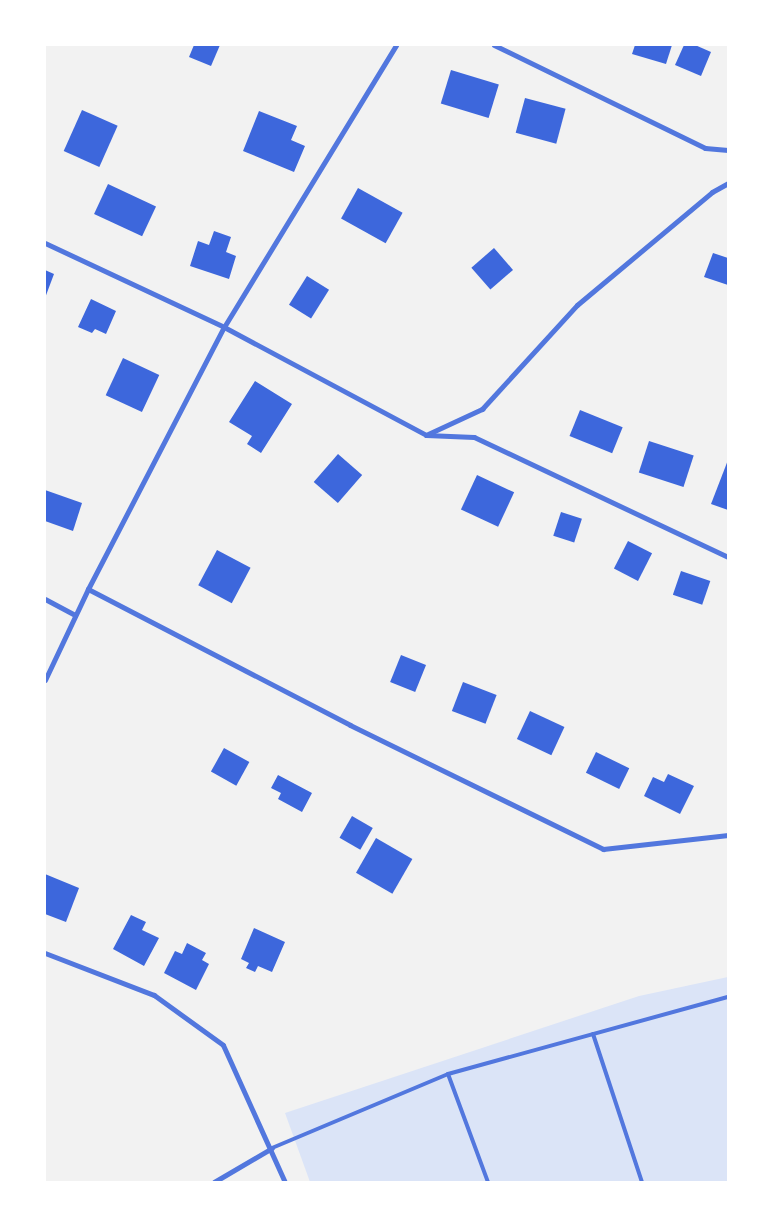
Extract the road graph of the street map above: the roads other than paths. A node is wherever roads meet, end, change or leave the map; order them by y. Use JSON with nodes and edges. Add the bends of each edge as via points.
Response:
{"nodes":[{"id":1,"x":396,"y":45,"type":"edge"},
{"id":2,"x":494,"y":45,"type":"edge"},
{"id":3,"x":728,"y":150,"type":"edge"},
{"id":4,"x":728,"y":183,"type":"edge"},
{"id":5,"x":45,"y":243,"type":"edge"},
{"id":6,"x":224,"y":327,"type":"junction"},
{"id":7,"x":426,"y":435,"type":"junction"},
{"id":8,"x":728,"y":557,"type":"edge"},
{"id":9,"x":88,"y":589,"type":"junction"},
{"id":10,"x":45,"y":599,"type":"edge"},
{"id":11,"x":75,"y":615,"type":"junction"},
{"id":12,"x":45,"y":680,"type":"edge"},
{"id":13,"x":728,"y":835,"type":"edge"},
{"id":14,"x":45,"y":953,"type":"edge"},
{"id":15,"x":728,"y":997,"type":"edge"},
{"id":16,"x":593,"y":1034,"type":"junction"},
{"id":17,"x":448,"y":1074,"type":"junction"},
{"id":18,"x":272,"y":1148,"type":"junction"},
{"id":19,"x":214,"y":1182,"type":"edge"},
{"id":20,"x":286,"y":1182,"type":"edge"},
{"id":21,"x":488,"y":1182,"type":"edge"},
{"id":22,"x":642,"y":1182,"type":"edge"}],
"edges":[{"from":1,"to":6,"type":"street"},
{"from":2,"to":3,"type":"street","via":[[704,148]]},
{"from":4,"to":7,"type":"street","via":[[712,192],[577,305],[482,408]]},
{"from":5,"to":6,"type":"street"},
{"from":6,"to":7,"type":"street"},
{"from":6,"to":9,"type":"street"},
{"from":7,"to":8,"type":"street","via":[[474,437]]},
{"from":9,"to":11,"type":"street"},
{"from":9,"to":13,"type":"street","via":[[350,725],[603,849]]},
{"from":10,"to":11,"type":"street"},
{"from":11,"to":12,"type":"street"},
{"from":14,"to":18,"type":"street","via":[[154,995],[223,1045]]},
{"from":15,"to":16,"type":"lane"},
{"from":16,"to":17,"type":"lane"},
{"from":16,"to":22,"type":"lane"},
{"from":17,"to":18,"type":"lane"},
{"from":17,"to":21,"type":"lane"},
{"from":18,"to":19,"type":"street"},
{"from":18,"to":20,"type":"street"}]}
